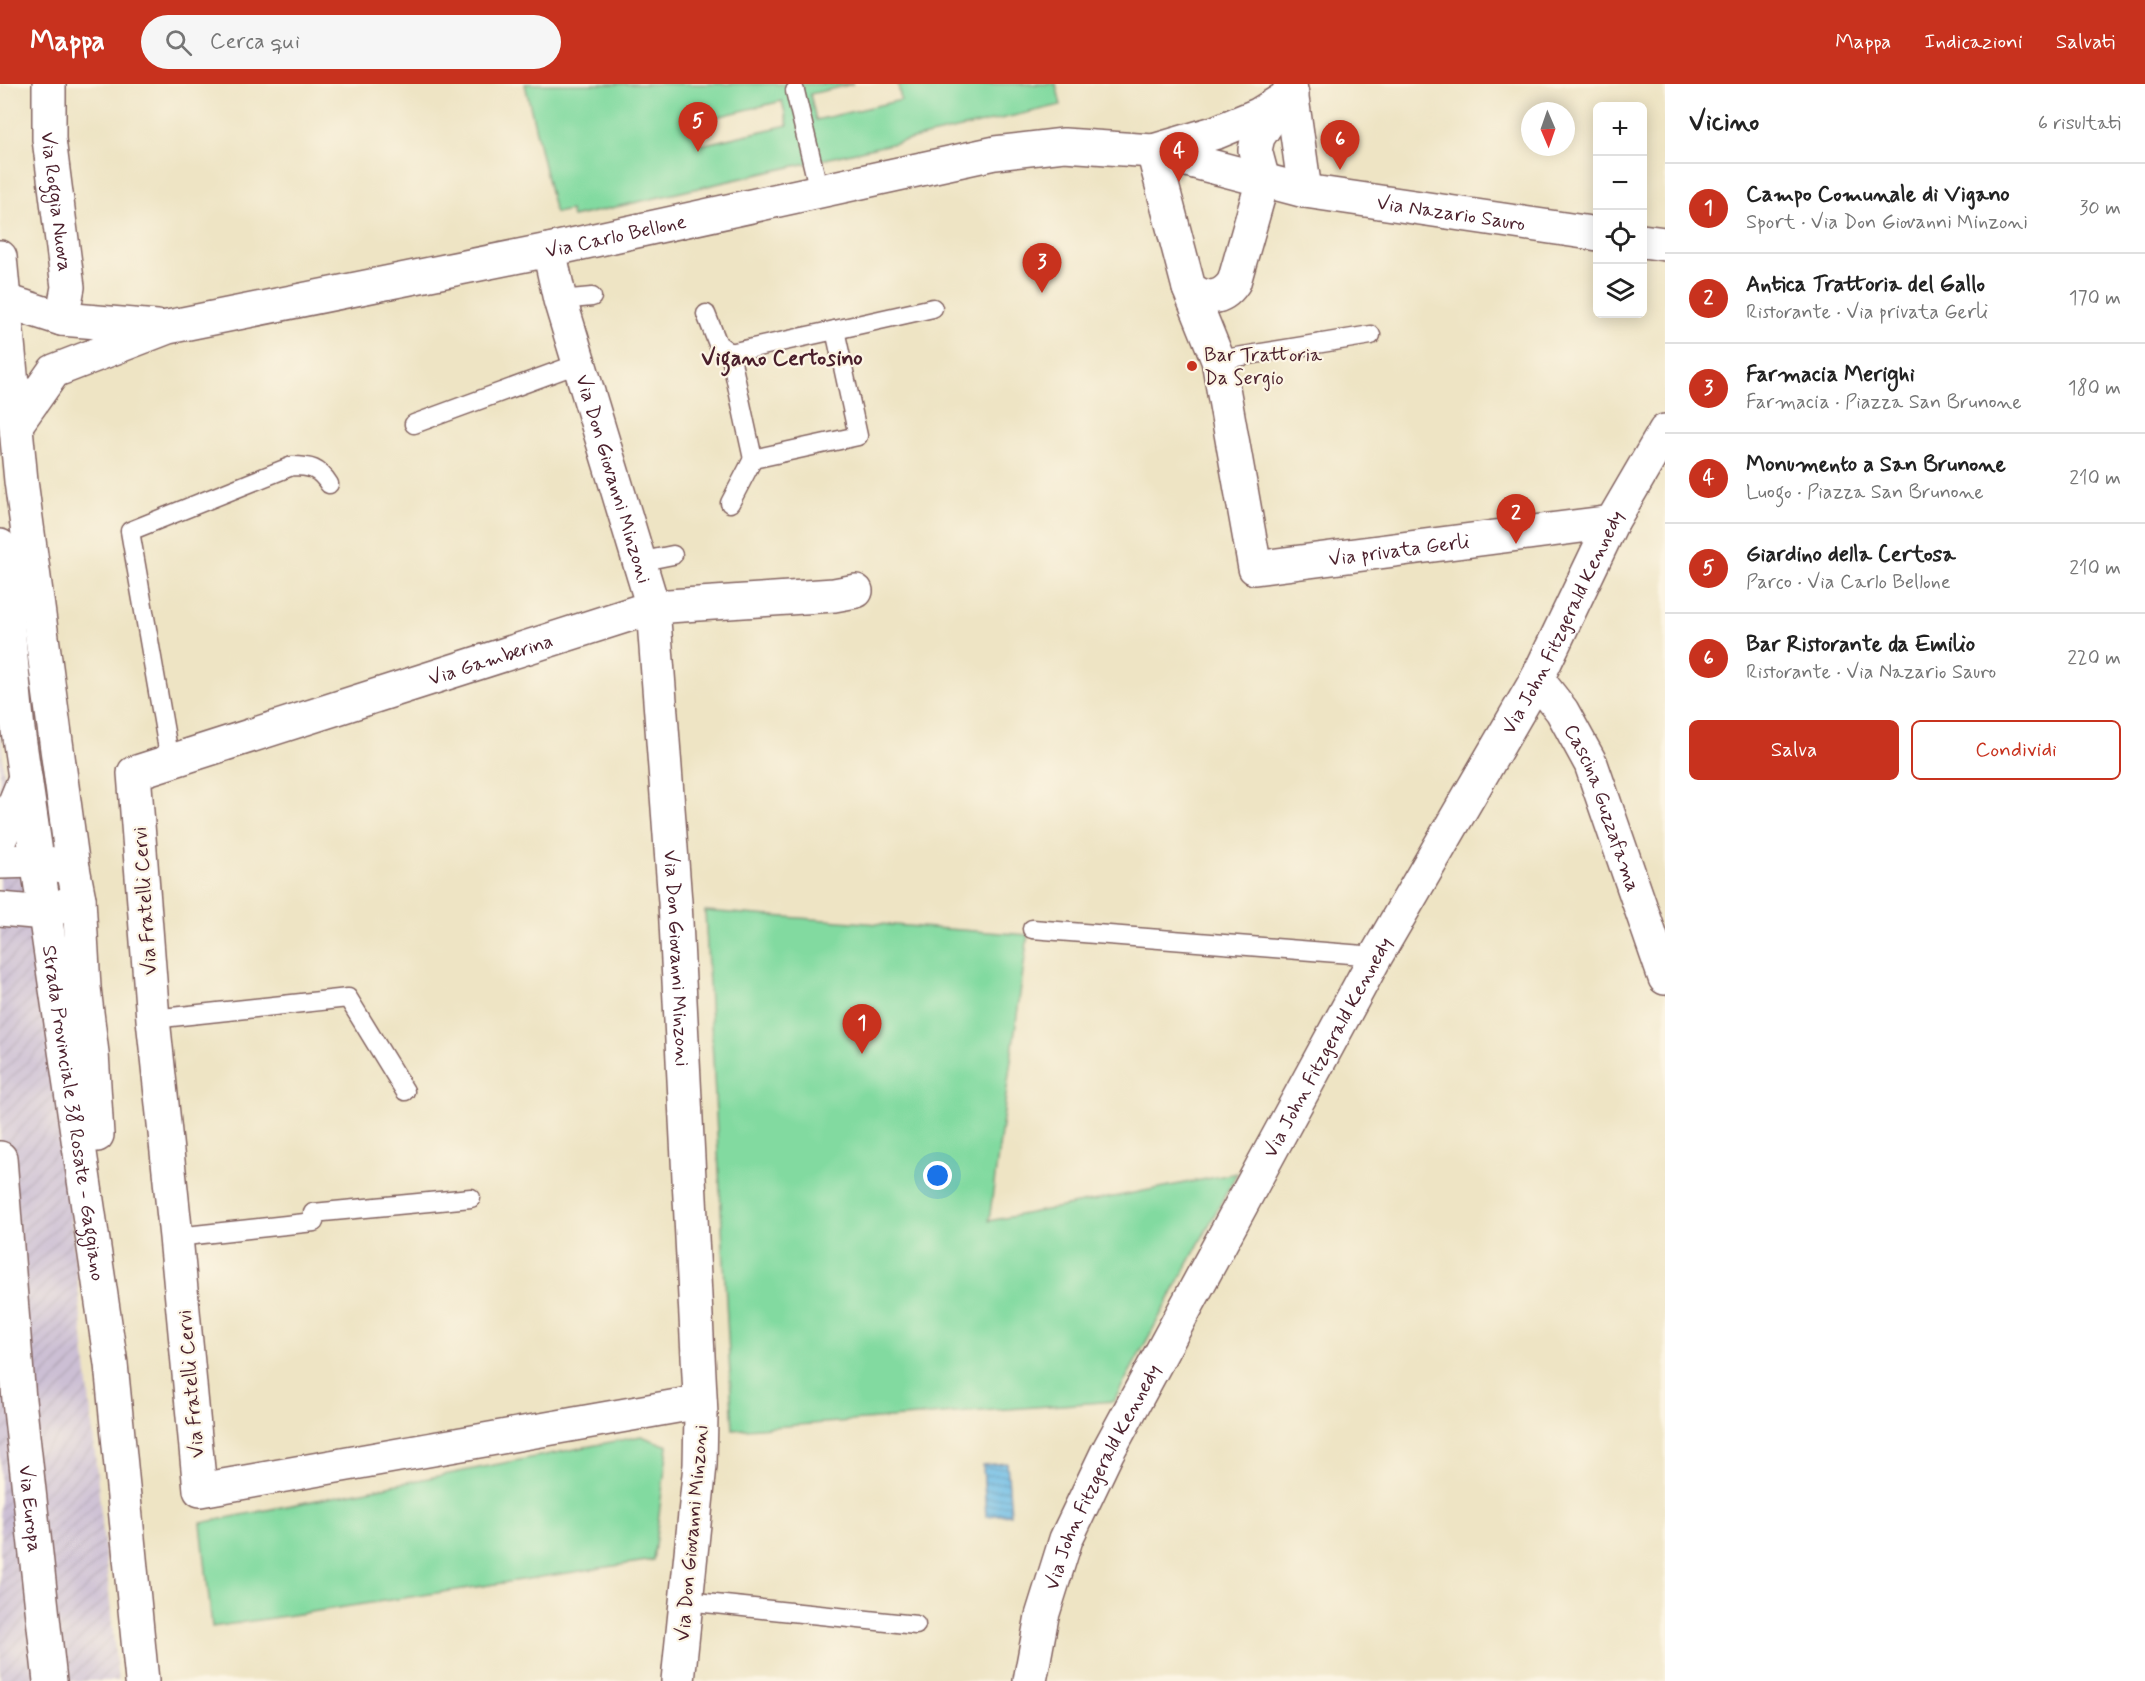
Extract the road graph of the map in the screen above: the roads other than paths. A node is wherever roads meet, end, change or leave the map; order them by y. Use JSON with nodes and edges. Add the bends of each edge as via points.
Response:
{"nodes":[{"id":1,"x":49,"y":84,"type":"edge"},
{"id":2,"x":1291,"y":89,"type":"edge"},
{"id":3,"x":795,"y":91,"type":"dead end"},
{"id":4,"x":1153,"y":151,"type":"junction"},
{"id":5,"x":1263,"y":180,"type":"junction"},
{"id":6,"x":819,"y":191,"type":"junction"},
{"id":7,"x":1305,"y":191,"type":"junction"},
{"id":8,"x":1593,"y":233,"type":"edge"},
{"id":9,"x":1647,"y":242,"type":"edge"},
{"id":10,"x":1665,"y":244,"type":"edge"},
{"id":11,"x":549,"y":250,"type":"junction"},
{"id":12,"x":0,"y":258,"type":"edge"},
{"id":13,"x":1237,"y":273,"type":"junction"},
{"id":14,"x":1189,"y":288,"type":"junction"},
{"id":15,"x":3,"y":300,"type":"junction"},
{"id":16,"x":933,"y":308,"type":"dead end"},
{"id":17,"x":706,"y":314,"type":"dead end"},
{"id":18,"x":62,"y":320,"type":"junction"},
{"id":19,"x":168,"y":327,"type":"junction"},
{"id":20,"x":835,"y":330,"type":"junction"},
{"id":21,"x":1371,"y":335,"type":"dead end"},
{"id":22,"x":730,"y":353,"type":"junction"},
{"id":23,"x":1218,"y":360,"type":"junction"},
{"id":24,"x":580,"y":363,"type":"junction"},
{"id":25,"x":414,"y":424,"type":"dead end"},
{"id":26,"x":16,"y":425,"type":"junction"},
{"id":27,"x":1665,"y":431,"type":"edge"},
{"id":28,"x":753,"y":459,"type":"junction"},
{"id":29,"x":329,"y":484,"type":"dead end"},
{"id":30,"x":730,"y":503,"type":"dead end"},
{"id":31,"x":1612,"y":522,"type":"junction"},
{"id":32,"x":0,"y":546,"type":"edge"},
{"id":33,"x":673,"y":555,"type":"dead end"},
{"id":34,"x":638,"y":562,"type":"junction"},
{"id":35,"x":856,"y":591,"type":"dead end"},
{"id":36,"x":653,"y":607,"type":"junction"},
{"id":37,"x":1537,"y":679,"type":"junction"},
{"id":38,"x":171,"y":761,"type":"junction"},
{"id":39,"x":134,"y":773,"type":"joint"},
{"id":40,"x":25,"y":778,"type":"junction"},
{"id":41,"x":0,"y":839,"type":"edge"},
{"id":42,"x":37,"y":861,"type":"junction"},
{"id":43,"x":0,"y":862,"type":"edge"},
{"id":44,"x":76,"y":883,"type":"junction"},
{"id":45,"x":0,"y":909,"type":"edge"},
{"id":46,"x":45,"y":913,"type":"junction"},
{"id":47,"x":1032,"y":929,"type":"dead end"},
{"id":48,"x":1376,"y":956,"type":"junction"},
{"id":49,"x":1665,"y":978,"type":"edge"},
{"id":50,"x":153,"y":1019,"type":"junction"},
{"id":51,"x":405,"y":1091,"type":"dead end"},
{"id":52,"x":0,"y":1158,"type":"edge"},
{"id":53,"x":471,"y":1198,"type":"dead end"},
{"id":54,"x":176,"y":1237,"type":"junction"},
{"id":55,"x":111,"y":1364,"type":"junction"},
{"id":56,"x":10,"y":1401,"type":"edge"},
{"id":57,"x":700,"y":1402,"type":"junction"},
{"id":58,"x":686,"y":1601,"type":"junction"},
{"id":59,"x":916,"y":1625,"type":"dead end"},
{"id":60,"x":50,"y":1681,"type":"edge"},
{"id":61,"x":142,"y":1681,"type":"edge"},
{"id":62,"x":678,"y":1681,"type":"edge"},
{"id":63,"x":1030,"y":1681,"type":"edge"}],
"edges":[{"from":1,"to":18,"type":"street","name":"Via Roggia Nuova","via":[[49,139],[68,287]]},
{"from":2,"to":4,"type":"street","via":[[1258,115]]},
{"from":2,"to":5,"type":"street","via":[[1258,137],[1255,150]]},
{"from":2,"to":7,"type":"street"},
{"from":3,"to":6,"type":"lane"},
{"from":4,"to":5,"type":"street","name":"Via Nazario Sauro"},
{"from":4,"to":6,"type":"street","name":"Via Carlo Bellone","via":[[1064,145],[995,153]]},
{"from":4,"to":14,"type":"street"},
{"from":5,"to":7,"type":"street","name":"Via Nazario Sauro"},
{"from":5,"to":13,"type":"street"},
{"from":6,"to":11,"type":"street","name":"Via Carlo Bellone"},
{"from":7,"to":8,"type":"street","name":"Via Nazario Sauro"},
{"from":9,"to":10,"type":"street"},
{"from":11,"to":19,"type":"street","name":"Via Carlo Bellone"},
{"from":11,"to":24,"type":"street","name":"Via Don Giovanni Minzoni","via":[[576,299]]},
{"from":12,"to":15,"type":"street"},
{"from":13,"to":14,"type":"street","via":[[1222,295],[1204,297]]},
{"from":13,"to":23,"type":"street"},
{"from":14,"to":23,"type":"street"},
{"from":15,"to":18,"type":"street","name":"Via Carlo Bellone"},
{"from":15,"to":26,"type":"street"},
{"from":16,"to":20,"type":"lane"},
{"from":17,"to":22,"type":"lane","via":[[718,344]]},
{"from":18,"to":19,"type":"street","name":"Via Carlo Bellone"},
{"from":19,"to":26,"type":"street","name":"Via Carlo Bellone","via":[[54,371]]},
{"from":20,"to":22,"type":"lane"},
{"from":20,"to":28,"type":"lane","via":[[858,436]]},
{"from":21,"to":23,"type":"lane"},
{"from":22,"to":28,"type":"lane"},
{"from":23,"to":31,"type":"street","name":"Via privata Gerli","via":[[1255,568]]},
{"from":24,"to":25,"type":"lane"},
{"from":24,"to":34,"type":"street","name":"Via Don Giovanni Minzoni"},
{"from":26,"to":44,"type":"street"},
{"from":27,"to":31,"type":"street","name":"Via John Fitzgerald Kennedy"},
{"from":28,"to":30,"type":"lane"},
{"from":29,"to":38,"type":"lane","via":[[321,472],[309,466],[292,466],[130,531]]},
{"from":31,"to":37,"type":"street","name":"Via John Fitzgerald Kennedy"},
{"from":32,"to":40,"type":"street","name":"Strada Provinciale 38 Rosate - Gaggiano"},
{"from":33,"to":34,"type":"lane"},
{"from":34,"to":36,"type":"street","name":"Via Don Giovanni Minzoni"},
{"from":35,"to":36,"type":"street","name":"Via Gamberina"},
{"from":36,"to":38,"type":"street","name":"Via Gamberina"},
{"from":36,"to":57,"type":"street","name":"Via Don Giovanni Minzoni","via":[[675,902]]},
{"from":37,"to":48,"type":"street","name":"Via John Fitzgerald Kennedy"},
{"from":37,"to":49,"type":"street","name":"Cascina Guzzafama","via":[[1562,711],[1591,764]]},
{"from":38,"to":39,"type":"street","name":"Via Gamberina"},
{"from":39,"to":50,"type":"street","name":"Via Fratelli Cervi"},
{"from":40,"to":41,"type":"street"},
{"from":40,"to":42,"type":"street","name":"Strada Provinciale 38 Rosate - Gaggiano"},
{"from":42,"to":43,"type":"street"},
{"from":42,"to":44,"type":"street"},
{"from":42,"to":46,"type":"street","name":"Strada Provinciale 38 Rosate - Gaggiano"},
{"from":44,"to":46,"type":"street"},
{"from":44,"to":55,"type":"street","via":[[92,1053]]},
{"from":45,"to":46,"type":"street"},
{"from":46,"to":55,"type":"street","name":"Strada Provinciale 38 Rosate - Gaggiano"},
{"from":47,"to":48,"type":"lane"},
{"from":48,"to":63,"type":"street","name":"Via John Fitzgerald Kennedy","via":[[1091,1485],[1066,1539],[1052,1582]]},
{"from":50,"to":51,"type":"lane","via":[[348,998]]},
{"from":50,"to":54,"type":"street","name":"Via Fratelli Cervi"},
{"from":52,"to":56,"type":"street","name":"Via Europa"},
{"from":53,"to":54,"type":"lane","via":[[313,1212],[314,1222]]},
{"from":54,"to":57,"type":"street","name":"Via Fratelli Cervi","via":[[200,1490]]},
{"from":55,"to":61,"type":"street","name":"Strada Provinciale 38 Rosate - Gaggiano"},
{"from":56,"to":60,"type":"street","name":"Via Europa"},
{"from":57,"to":58,"type":"street","name":"Via Don Giovanni Minzoni","via":[[700,1465]]},
{"from":58,"to":59,"type":"lane"},
{"from":58,"to":62,"type":"street","name":"Via Don Giovanni Minzoni"}]}
